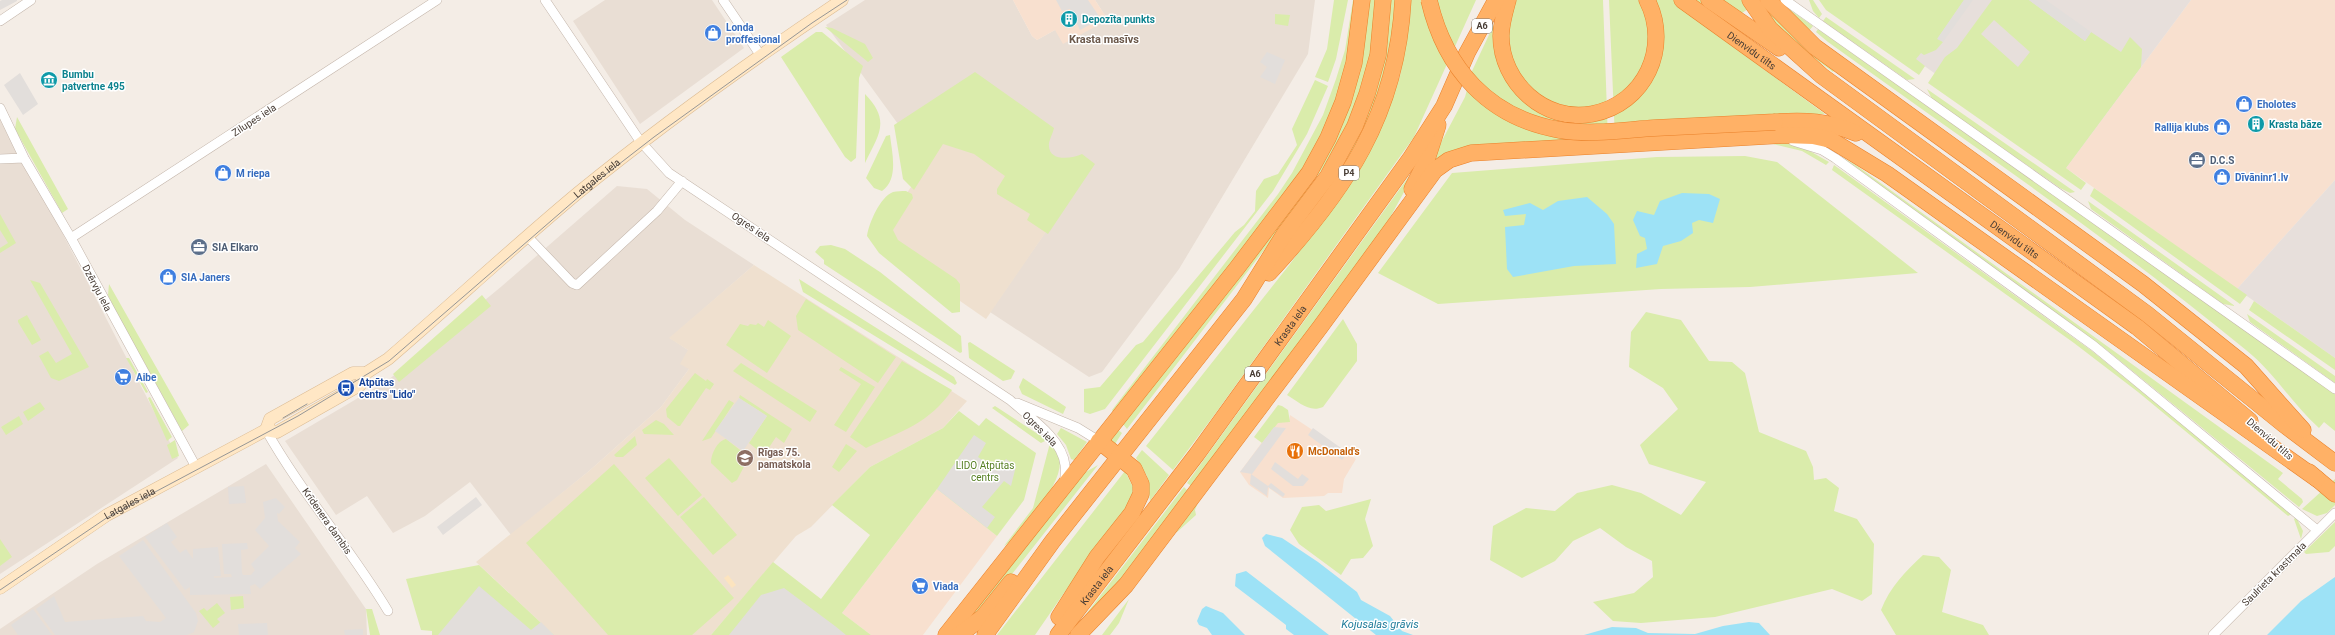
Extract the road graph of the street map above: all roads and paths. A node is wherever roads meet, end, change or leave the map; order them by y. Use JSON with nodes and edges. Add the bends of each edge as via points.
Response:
{"nodes":[{"id":1,"x":31,"y":0,"type":"edge"},
{"id":2,"x":437,"y":0,"type":"edge"},
{"id":3,"x":545,"y":0,"type":"edge"},
{"id":4,"x":724,"y":0,"type":"edge"},
{"id":5,"x":842,"y":0,"type":"edge"},
{"id":6,"x":1362,"y":0,"type":"edge"},
{"id":7,"x":1383,"y":0,"type":"edge"},
{"id":8,"x":1403,"y":0,"type":"edge"},
{"id":9,"x":1429,"y":0,"type":"edge"},
{"id":10,"x":1484,"y":0,"type":"edge"},
{"id":11,"x":1496,"y":0,"type":"edge"},
{"id":12,"x":1508,"y":0,"type":"edge"},
{"id":13,"x":1648,"y":0,"type":"edge"},
{"id":14,"x":1682,"y":0,"type":"edge"},
{"id":15,"x":1709,"y":0,"type":"edge"},
{"id":16,"x":1785,"y":0,"type":"edge"},
{"id":17,"x":1757,"y":2,"type":"edge"},
{"id":18,"x":0,"y":21,"type":"edge"},
{"id":19,"x":1467,"y":53,"type":"junction"},
{"id":20,"x":761,"y":56,"type":"junction"},
{"id":21,"x":1822,"y":76,"type":"junction"},
{"id":22,"x":1444,"y":106,"type":"junction"},
{"id":23,"x":0,"y":108,"type":"edge"},
{"id":24,"x":1776,"y":129,"type":"junction"},
{"id":25,"x":642,"y":143,"type":"junction"},
{"id":26,"x":24,"y":158,"type":"junction"},
{"id":27,"x":0,"y":159,"type":"edge"},
{"id":28,"x":682,"y":181,"type":"junction"},
{"id":29,"x":1947,"y":190,"type":"junction"},
{"id":30,"x":1389,"y":233,"type":"junction"},
{"id":31,"x":528,"y":237,"type":"junction"},
{"id":32,"x":70,"y":238,"type":"junction"},
{"id":33,"x":1244,"y":299,"type":"junction"},
{"id":34,"x":2335,"y":389,"type":"edge"},
{"id":35,"x":1010,"y":400,"type":"junction"},
{"id":36,"x":266,"y":430,"type":"junction"},
{"id":37,"x":1099,"y":441,"type":"junction"},
{"id":38,"x":1120,"y":456,"type":"junction"},
{"id":39,"x":2333,"y":462,"type":"edge"},
{"id":40,"x":196,"y":467,"type":"junction"},
{"id":41,"x":2317,"y":479,"type":"junction"},
{"id":42,"x":1064,"y":486,"type":"junction"},
{"id":43,"x":2335,"y":494,"type":"edge"},
{"id":44,"x":2335,"y":513,"type":"edge"},
{"id":45,"x":2318,"y":530,"type":"junction"},
{"id":46,"x":1052,"y":542,"type":"junction"},
{"id":47,"x":0,"y":588,"type":"edge"},
{"id":48,"x":388,"y":612,"type":"dead end"},
{"id":49,"x":946,"y":635,"type":"edge"},
{"id":50,"x":960,"y":635,"type":"edge"},
{"id":51,"x":985,"y":635,"type":"edge"},
{"id":52,"x":1048,"y":635,"type":"edge"},
{"id":53,"x":1058,"y":635,"type":"edge"},
{"id":54,"x":1078,"y":635,"type":"edge"},
{"id":55,"x":2213,"y":635,"type":"edge"}],
"edges":[{"from":1,"to":18,"type":"street"},
{"from":2,"to":32,"type":"street","name":"Zilupes iela"},
{"from":3,"to":25,"type":"street","name":"Ogres iela"},
{"from":4,"to":20,"type":"street"},
{"from":5,"to":20,"type":"street","name":"Latgales iela"},
{"from":6,"to":37,"type":"highway","via":[[1354,64],[1343,102],[1328,138],[1298,189]]},
{"from":7,"to":33,"type":"highway","via":[[1378,55],[1355,126],[1328,176],[1286,233]]},
{"from":8,"to":33,"type":"highway","number":"P4","via":[[1391,80],[1369,139],[1340,186],[1297,243]]},
{"from":9,"to":24,"type":"highway","bridge":true,"via":[[1439,35],[1457,68],[1480,93],[1522,119],[1561,130],[1586,131]]},
{"from":10,"to":19,"type":"highway"},
{"from":11,"to":19,"type":"highway","name":"Krasta iela","number":"A6"},
{"from":12,"to":13,"type":"highway","via":[[1501,34],[1503,53],[1511,75],[1527,95],[1545,107],[1563,113],[1591,114],[1603,111],[1627,98],[1643,82],[1653,62],[1657,36],[1656,23]]},
{"from":14,"to":29,"type":"highway","name":"Dienvidu tilts"},
{"from":15,"to":21,"type":"highway","name":"Dienvidu tilts"},
{"from":16,"to":34,"type":"street"},
{"from":17,"to":21,"type":"highway","via":[[1770,29]]},
{"from":17,"to":39,"type":"highway","via":[[1815,47],[2137,279],[2225,349],[2261,382],[2279,405]]},
{"from":19,"to":22,"type":"highway","name":"Krasta iela","number":"A6"},
{"from":20,"to":25,"type":"street","name":"Latgales iela"},
{"from":21,"to":39,"type":"highway","name":"Dienvidu tilts","via":[[2147,314]]},
{"from":22,"to":30,"type":"highway","via":[[1427,159]]},
{"from":22,"to":53,"type":"highway","name":"Krasta iela","number":"A6","via":[[1410,159],[1197,454]]},
{"from":23,"to":26,"type":"street","name":"Dzērvju iela"},
{"from":24,"to":29,"type":"highway","via":[[1818,121],[1837,125],[1856,133]]},
{"from":24,"to":30,"type":"highway","via":[[1460,155],[1435,170]]},
{"from":24,"to":41,"type":"highway","via":[[1830,140],[1887,174]]},
{"from":24,"to":45,"type":"street","via":[[1834,158],[2094,346]]},
{"from":25,"to":28,"type":"street","name":"Ogres iela","via":[[669,173]]},
{"from":25,"to":31,"type":"street","name":"Latgales iela","via":[[577,194]]},
{"from":26,"to":27,"type":"street"},
{"from":26,"to":32,"type":"street","name":"Dzērvju iela"},
{"from":28,"to":31,"type":"street","via":[[657,211],[577,285],[572,283]]},
{"from":28,"to":35,"type":"street","name":"Ogres iela"},
{"from":29,"to":41,"type":"highway","name":"Dienvidu tilts","via":[[2137,327]]},
{"from":30,"to":54,"type":"highway","via":[[1131,579]]},
{"from":31,"to":36,"type":"street","name":"Latgales iela","via":[[388,360],[366,373],[353,373],[270,419]]},
{"from":32,"to":40,"type":"street","name":"Dzērvju iela"},
{"from":33,"to":38,"type":"highway"},
{"from":35,"to":37,"type":"street","name":"Ogres iela","via":[[1078,428]]},
{"from":35,"to":42,"type":"street","name":"Ogres iela","via":[[1051,437],[1061,450],[1066,467]]},
{"from":36,"to":40,"type":"street","name":"Latgales iela"},
{"from":36,"to":48,"type":"street","name":"Krīdenera dambis","via":[[372,584]]},
{"from":37,"to":38,"type":"highway"},
{"from":37,"to":42,"type":"highway"},
{"from":38,"to":46,"type":"highway"},
{"from":38,"to":52,"type":"highway","via":[[1138,476],[1141,494],[1138,503],[1097,557]]},
{"from":40,"to":47,"type":"street","name":"Latgales iela","via":[[107,515]]},
{"from":41,"to":43,"type":"highway","name":"Dienvidu tilts"},
{"from":42,"to":49,"type":"highway"},
{"from":44,"to":45,"type":"street","name":"Saulrieta krastmala"},
{"from":45,"to":55,"type":"street","name":"Saulrieta krastmala"},
{"from":46,"to":50,"type":"highway","via":[[1009,584],[983,617]]},
{"from":46,"to":51,"type":"highway"}]}
